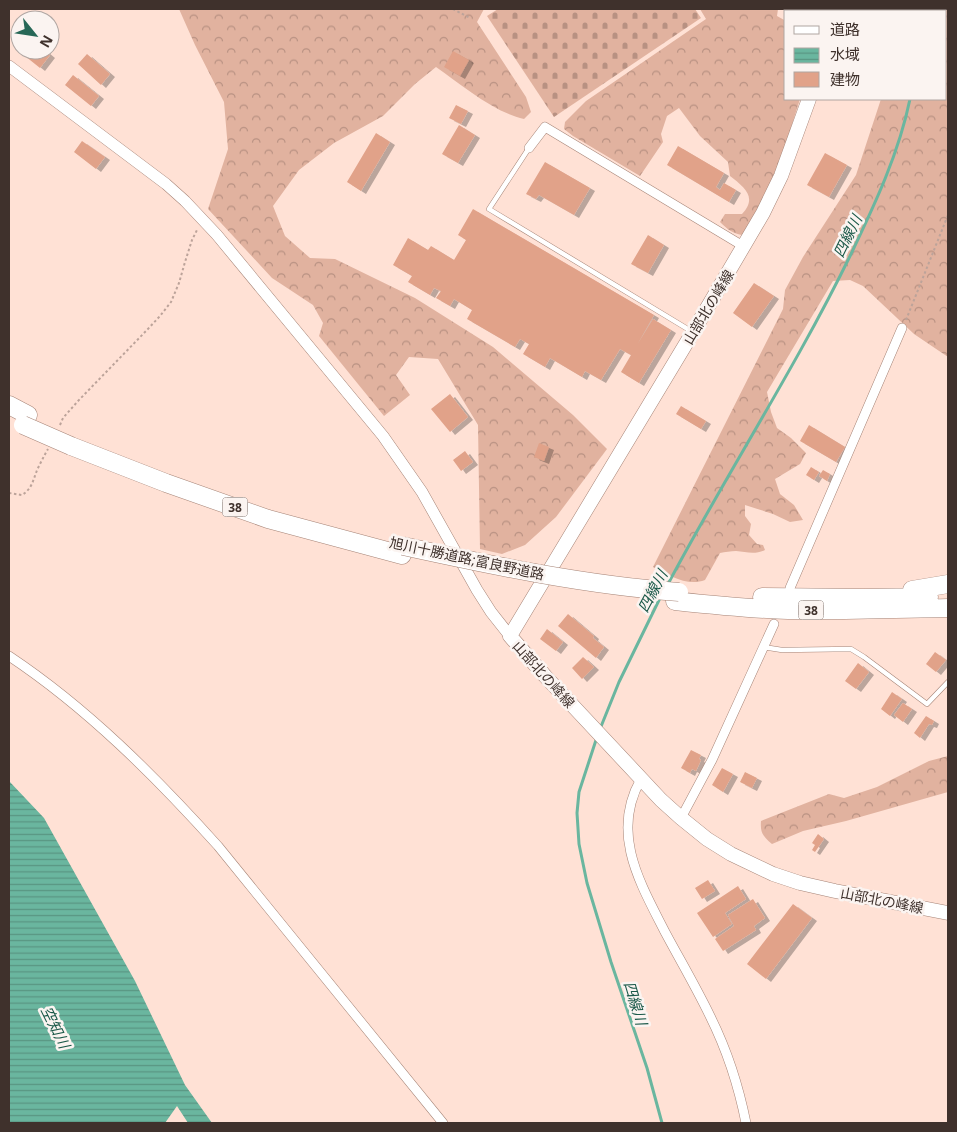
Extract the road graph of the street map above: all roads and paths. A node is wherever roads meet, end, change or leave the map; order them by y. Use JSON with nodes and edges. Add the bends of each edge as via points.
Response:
{"nodes":[{"id":1,"x":453,"y":9,"type":"edge"},
{"id":2,"x":470,"y":18,"type":"dead end"},
{"id":3,"x":9,"y":66,"type":"edge"},
{"id":4,"x":809,"y":100,"type":"edge"},
{"id":5,"x":529,"y":148,"type":"joint"},
{"id":6,"x":948,"y":215,"type":"edge"},
{"id":7,"x":203,"y":219,"type":"junction"},
{"id":8,"x":743,"y":246,"type":"junction"},
{"id":9,"x":902,"y":328,"type":"joint"},
{"id":10,"x":693,"y":332,"type":"junction"},
{"id":11,"x":9,"y":405,"type":"edge"},
{"id":12,"x":20,"y":419,"type":"edge"},
{"id":13,"x":60,"y":426,"type":"dead end"},
{"id":14,"x":49,"y":447,"type":"dead end"},
{"id":15,"x":9,"y":494,"type":"edge"},
{"id":16,"x":948,"y":584,"type":"edge"},
{"id":17,"x":790,"y":588,"type":"dead end"},
{"id":18,"x":948,"y":596,"type":"edge"},
{"id":19,"x":862,"y":604,"type":"junction"},
{"id":20,"x":948,"y":608,"type":"edge"},
{"id":21,"x":948,"y":616,"type":"edge"},
{"id":22,"x":774,"y":624,"type":"dead end"},
{"id":23,"x":510,"y":636,"type":"junction"},
{"id":24,"x":763,"y":647,"type":"junction"},
{"id":25,"x":9,"y":656,"type":"edge"},
{"id":26,"x":948,"y":682,"type":"edge"},
{"id":27,"x":641,"y":779,"type":"junction"},
{"id":28,"x":681,"y":818,"type":"junction"},
{"id":29,"x":948,"y":913,"type":"edge"},
{"id":30,"x":443,"y":1123,"type":"edge"},
{"id":31,"x":746,"y":1123,"type":"edge"}],
"edges":[{"from":1,"to":2,"type":"path"},
{"from":3,"to":7,"type":"street","via":[[166,184]]},
{"from":4,"to":8,"type":"main road","name":"山部北の峰線","via":[[781,176]]},
{"from":5,"to":8,"type":"street","via":[[545,127]]},
{"from":5,"to":10,"type":"lane","via":[[489,209]]},
{"from":6,"to":9,"type":"path"},
{"from":7,"to":13,"type":"path","via":[[192,240],[171,302],[78,401]]},
{"from":7,"to":23,"type":"street","via":[[383,436],[422,492],[477,590]]},
{"from":8,"to":10,"type":"main road","name":"山部北の峰線"},
{"from":9,"to":17,"type":"street"},
{"from":10,"to":23,"type":"main road","name":"山部北の峰線"},
{"from":11,"to":12,"type":"highway","name":"旭川十勝道路;富良野道路","number":"38"},
{"from":12,"to":19,"type":"highway","name":"旭川十勝道路;富良野道路","number":"38","bridge":true,"via":[[166,483],[268,519],[508,578],[580,589],[677,597],[720,606],[787,610]]},
{"from":14,"to":15,"type":"path","via":[[28,491],[22,495]]},
{"from":16,"to":19,"type":"highway","number":"38"},
{"from":18,"to":19,"type":"highway","name":"旭川十勝道路;富良野道路","number":"38"},
{"from":19,"to":20,"type":"highway","name":"旭川十勝道路;富良野道路","number":"38"},
{"from":19,"to":21,"type":"highway"},
{"from":22,"to":24,"type":"street"},
{"from":23,"to":27,"type":"main road","name":"山部北の峰線"},
{"from":24,"to":26,"type":"lane","via":[[782,650],[851,649],[927,704]]},
{"from":24,"to":28,"type":"street","via":[[712,760]]},
{"from":25,"to":30,"type":"street","via":[[100,727],[189,813]]},
{"from":27,"to":28,"type":"main road","name":"山部北の峰線"},
{"from":27,"to":31,"type":"street","via":[[628,816],[628,840],[635,868],[711,1018],[737,1085]]},
{"from":28,"to":29,"type":"main road","name":"山部北の峰線","via":[[731,854],[773,874],[800,883]]}]}
